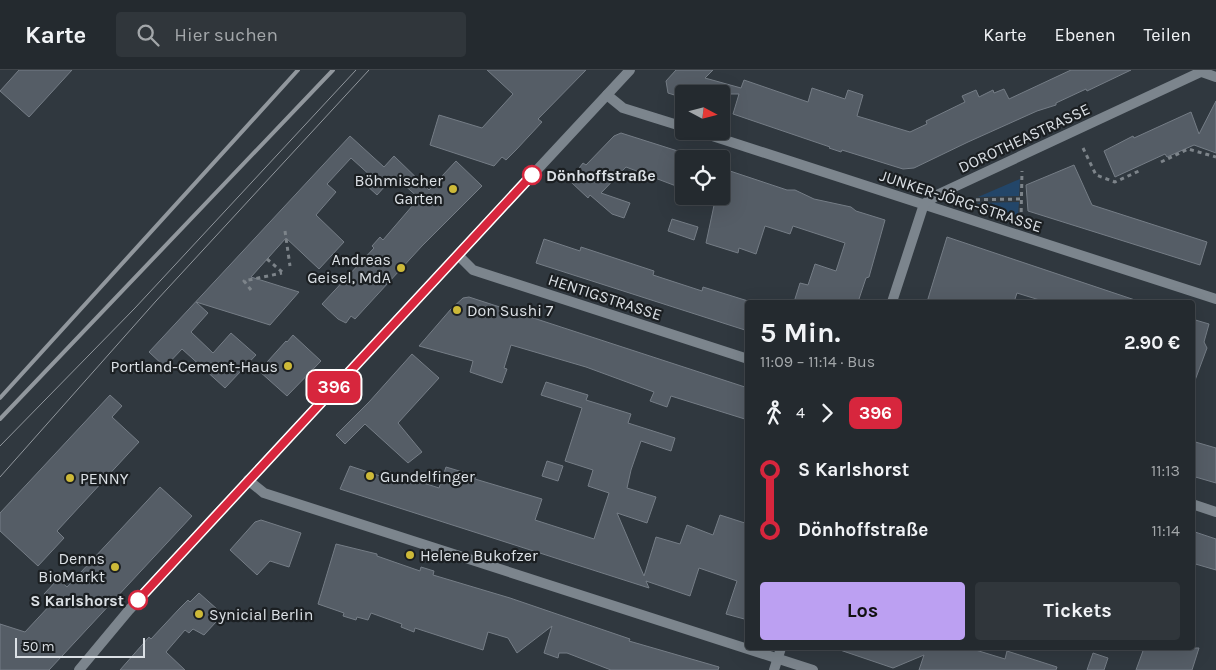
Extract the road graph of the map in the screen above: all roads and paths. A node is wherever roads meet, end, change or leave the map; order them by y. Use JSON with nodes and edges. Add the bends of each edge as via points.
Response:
{"nodes":[{"id":1,"x":630,"y":70,"type":"edge"},
{"id":2,"x":1201,"y":71,"type":"edge"},
{"id":3,"x":1216,"y":77,"type":"edge"},
{"id":4,"x":607,"y":95,"type":"junction"},
{"id":5,"x":675,"y":124,"type":"edge"},
{"id":6,"x":725,"y":140,"type":"edge"},
{"id":7,"x":1083,"y":148,"type":"dead end"},
{"id":8,"x":1216,"y":157,"type":"edge"},
{"id":9,"x":1161,"y":162,"type":"dead end"},
{"id":10,"x":1022,"y":171,"type":"dead end"},
{"id":11,"x":1139,"y":171,"type":"dead end"},
{"id":12,"x":1021,"y":199,"type":"junction"},
{"id":13,"x":958,"y":200,"type":"dead end"},
{"id":14,"x":924,"y":204,"type":"junction"},
{"id":15,"x":1021,"y":220,"type":"dead end"},
{"id":16,"x":285,"y":231,"type":"dead end"},
{"id":17,"x":458,"y":255,"type":"junction"},
{"id":18,"x":267,"y":259,"type":"dead end"},
{"id":19,"x":290,"y":266,"type":"dead end"},
{"id":20,"x":251,"y":290,"type":"dead end"},
{"id":21,"x":1216,"y":299,"type":"edge"},
{"id":22,"x":893,"y":300,"type":"edge"},
{"id":23,"x":745,"y":358,"type":"edge"},
{"id":24,"x":248,"y":480,"type":"junction"},
{"id":25,"x":1195,"y":505,"type":"edge"},
{"id":26,"x":1216,"y":512,"type":"edge"},
{"id":27,"x":745,"y":648,"type":"edge"},
{"id":28,"x":752,"y":650,"type":"edge"},
{"id":29,"x":780,"y":650,"type":"edge"},
{"id":30,"x":777,"y":658,"type":"junction"},
{"id":31,"x":79,"y":670,"type":"edge"},
{"id":32,"x":774,"y":670,"type":"edge"},
{"id":33,"x":813,"y":670,"type":"edge"}],
"edges":[{"from":1,"to":4,"type":"street"},
{"from":2,"to":3,"type":"street"},
{"from":2,"to":14,"type":"street","name":"DOROTHEASTRASSE","via":[[939,194]]},
{"from":4,"to":5,"type":"street","via":[[623,108]]},
{"from":4,"to":17,"type":"street"},
{"from":6,"to":14,"type":"street","name":"JUNKER-JÖRG-STRASSE"},
{"from":7,"to":11,"type":"path","via":[[1096,175],[1115,182]]},
{"from":8,"to":9,"type":"path","via":[[1188,149]]},
{"from":10,"to":12,"type":"path"},
{"from":12,"to":13,"type":"path"},
{"from":12,"to":15,"type":"path"},
{"from":14,"to":21,"type":"street","name":"JUNKER-JÖRG-STRASSE"},
{"from":14,"to":22,"type":"street"},
{"from":16,"to":19,"type":"path"},
{"from":17,"to":23,"type":"street","name":"HENTIGSTRASSE","via":[[473,270]]},
{"from":17,"to":24,"type":"street"},
{"from":18,"to":20,"type":"path","via":[[282,273],[244,280]]},
{"from":24,"to":27,"type":"street","via":[[264,493]]},
{"from":24,"to":31,"type":"street","via":[[129,610]]},
{"from":25,"to":26,"type":"street"},
{"from":28,"to":30,"type":"street"},
{"from":29,"to":30,"type":"street"},
{"from":30,"to":32,"type":"street"},
{"from":30,"to":33,"type":"street"}]}
